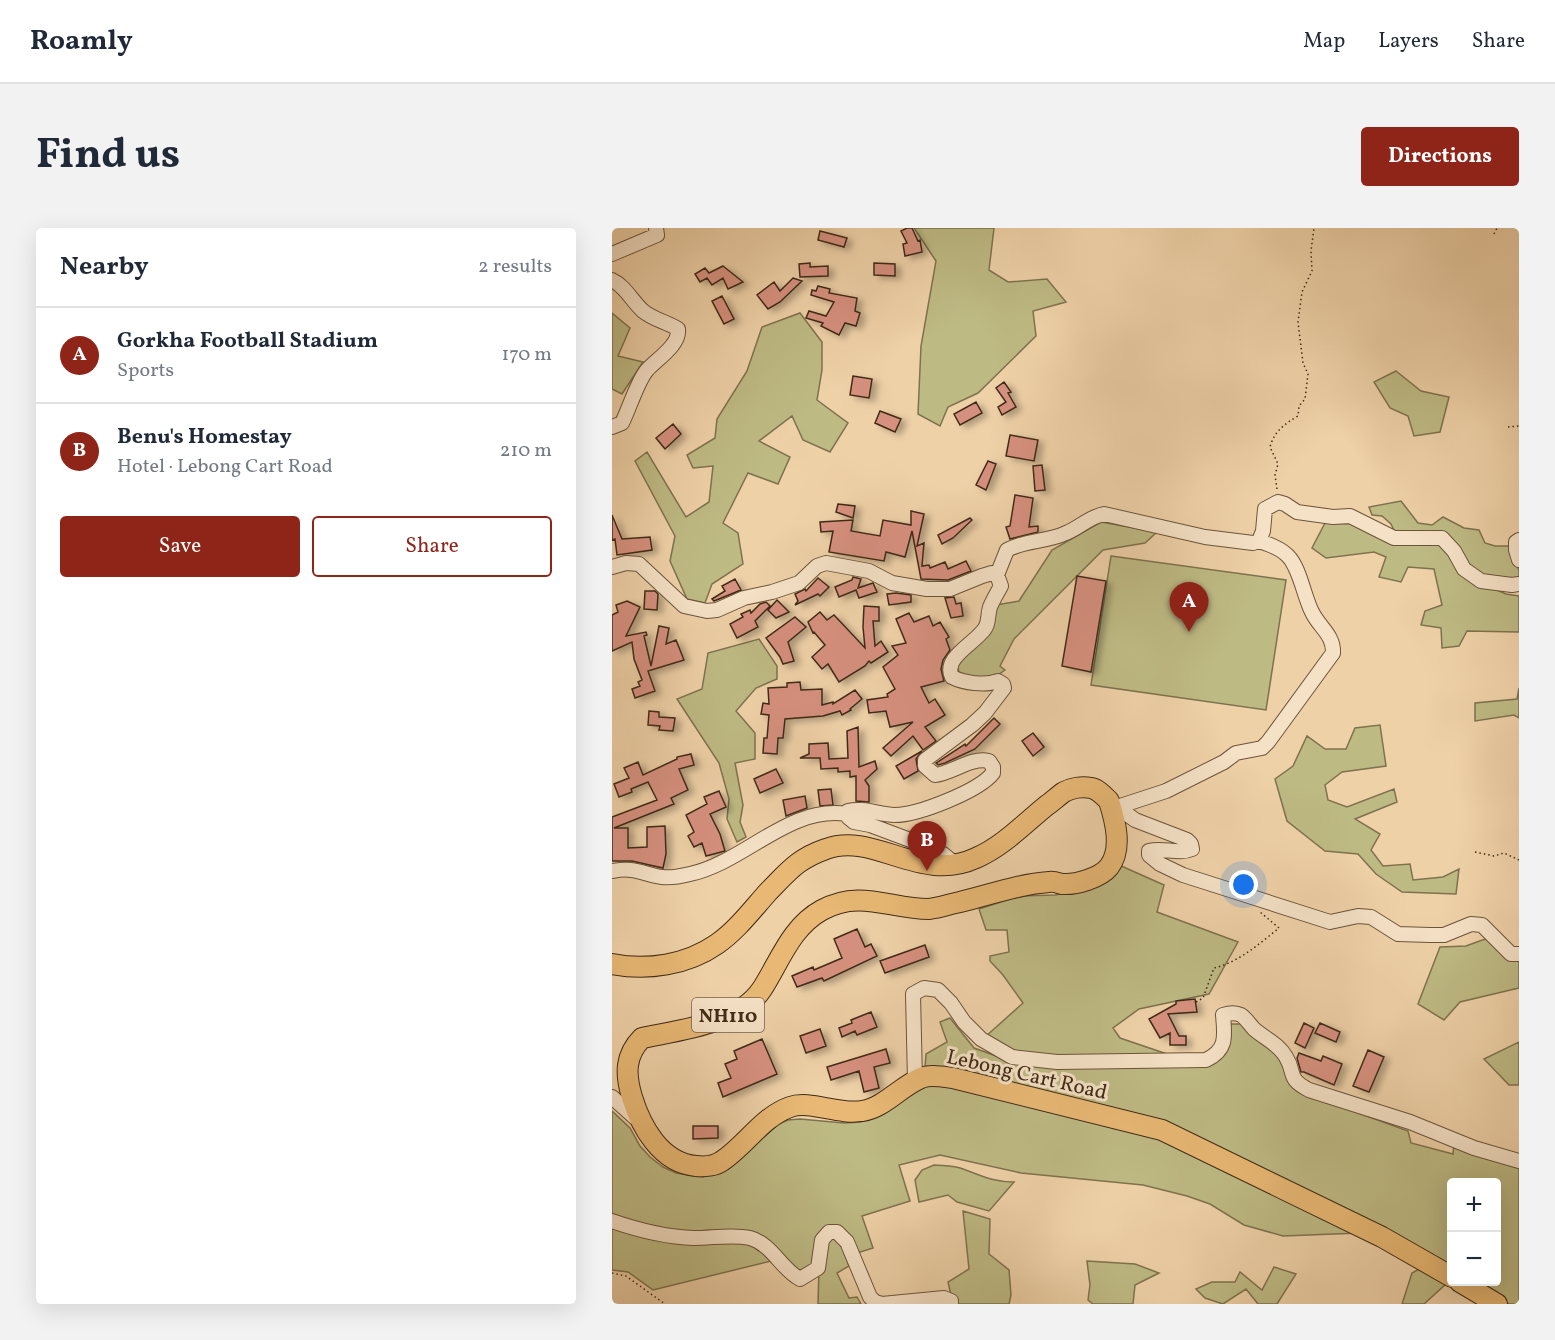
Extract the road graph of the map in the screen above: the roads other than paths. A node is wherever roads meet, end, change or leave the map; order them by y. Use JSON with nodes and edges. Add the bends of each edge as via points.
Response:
{"nodes":[{"id":1,"x":656,"y":228,"type":"edge"},
{"id":2,"x":612,"y":254,"type":"edge"},
{"id":3,"x":612,"y":280,"type":"edge"},
{"id":4,"x":612,"y":428,"type":"edge"},
{"id":5,"x":1519,"y":540,"type":"edge"},
{"id":6,"x":1259,"y":541,"type":"junction"},
{"id":7,"x":1519,"y":560,"type":"edge"},
{"id":8,"x":612,"y":567,"type":"edge"},
{"id":9,"x":997,"y":575,"type":"junction"},
{"id":10,"x":1519,"y":584,"type":"edge"},
{"id":11,"x":1113,"y":804,"type":"junction"},
{"id":12,"x":847,"y":814,"type":"junction"},
{"id":13,"x":956,"y":864,"type":"junction"},
{"id":14,"x":612,"y":871,"type":"edge"},
{"id":15,"x":1519,"y":954,"type":"edge"},
{"id":16,"x":612,"y":964,"type":"edge"},
{"id":17,"x":915,"y":1081,"type":"junction"},
{"id":18,"x":612,"y":1097,"type":"edge"},
{"id":19,"x":645,"y":1126,"type":"junction"},
{"id":20,"x":1519,"y":1161,"type":"edge"},
{"id":21,"x":612,"y":1221,"type":"edge"},
{"id":22,"x":1447,"y":1274,"type":"edge"},
{"id":23,"x":1468,"y":1286,"type":"edge"},
{"id":24,"x":951,"y":1304,"type":"edge"},
{"id":25,"x":1497,"y":1304,"type":"edge"}],
"edges":[{"from":1,"to":2,"type":"street","via":[[657,235]]},
{"from":3,"to":4,"type":"street","via":[[643,311],[678,329],[679,335],[645,372],[622,423]]},
{"from":5,"to":7,"type":"street"},
{"from":6,"to":9,"type":"street","via":[[1226,541],[1104,514],[1093,516],[1065,534],[1007,550]]},
{"from":6,"to":10,"type":"street","via":[[1265,509],[1278,502],[1317,516],[1350,516],[1394,538],[1442,538],[1464,569],[1480,581]]},
{"from":6,"to":11,"type":"street","via":[[1289,557],[1311,611],[1333,644],[1333,653],[1262,748],[1236,753],[1166,790]]},
{"from":8,"to":9,"type":"street","via":[[639,564],[684,606],[707,611],[799,583],[826,563],[869,571],[892,583],[927,590],[950,589],[992,573]]},
{"from":9,"to":12,"type":"street","via":[[1001,586],[991,605],[989,621],[949,667],[952,677],[958,680],[992,684],[998,681],[1004,688],[985,713],[925,760],[925,766],[935,775],[982,760],[989,761],[993,773],[967,792],[908,813],[856,809]]},
{"from":11,"to":13,"type":"highway","via":[[1092,788],[1064,792],[1002,842],[976,858]]},
{"from":11,"to":15,"type":"street","via":[[1135,820],[1191,844],[1192,849],[1186,852],[1149,851],[1160,864],[1183,875],[1330,921],[1371,917],[1398,934],[1444,934],[1472,924],[1482,925],[1511,954]]},
{"from":11,"to":19,"type":"highway","name":"Lebong Cart Road","number":"NH110","via":[[1115,853],[1109,867],[1086,880],[1023,885],[933,909],[908,909],[871,900],[846,901],[822,910],[802,925],[761,991],[744,1007],[718,1020],[642,1038],[633,1047],[628,1079]]},
{"from":12,"to":13,"type":"street","via":[[854,822],[929,847]]},
{"from":12,"to":14,"type":"street","via":[[812,815],[796,821],[737,856],[689,875],[663,877],[631,870]]},
{"from":13,"to":16,"type":"highway","via":[[911,862],[842,844],[824,849],[788,870],[736,927],[702,953],[674,964]]},
{"from":17,"to":19,"type":"highway","name":"Lebong Cart Road","number":"NH110","via":[[863,1111],[804,1105],[776,1113],[720,1163],[703,1167],[670,1158]]},
{"from":17,"to":20,"type":"street","via":[[913,994],[924,988],[938,990],[981,1039],[1012,1057],[1057,1062],[1206,1060],[1218,1054],[1223,1043],[1223,1015],[1230,1012],[1242,1015],[1281,1050],[1288,1059],[1290,1073],[1309,1090]]},
{"from":17,"to":22,"type":"highway","name":"Lebong Cart Road","number":"NH110","via":[[923,1077],[953,1078],[1162,1130],[1382,1237]]},
{"from":18,"to":19,"type":"street"},
{"from":21,"to":24,"type":"street","via":[[667,1235],[751,1238],[762,1244],[789,1274],[800,1279],[818,1268],[822,1240],[829,1232],[837,1232],[847,1242],[875,1302],[944,1298]]},
{"from":23,"to":25,"type":"highway"}]}
